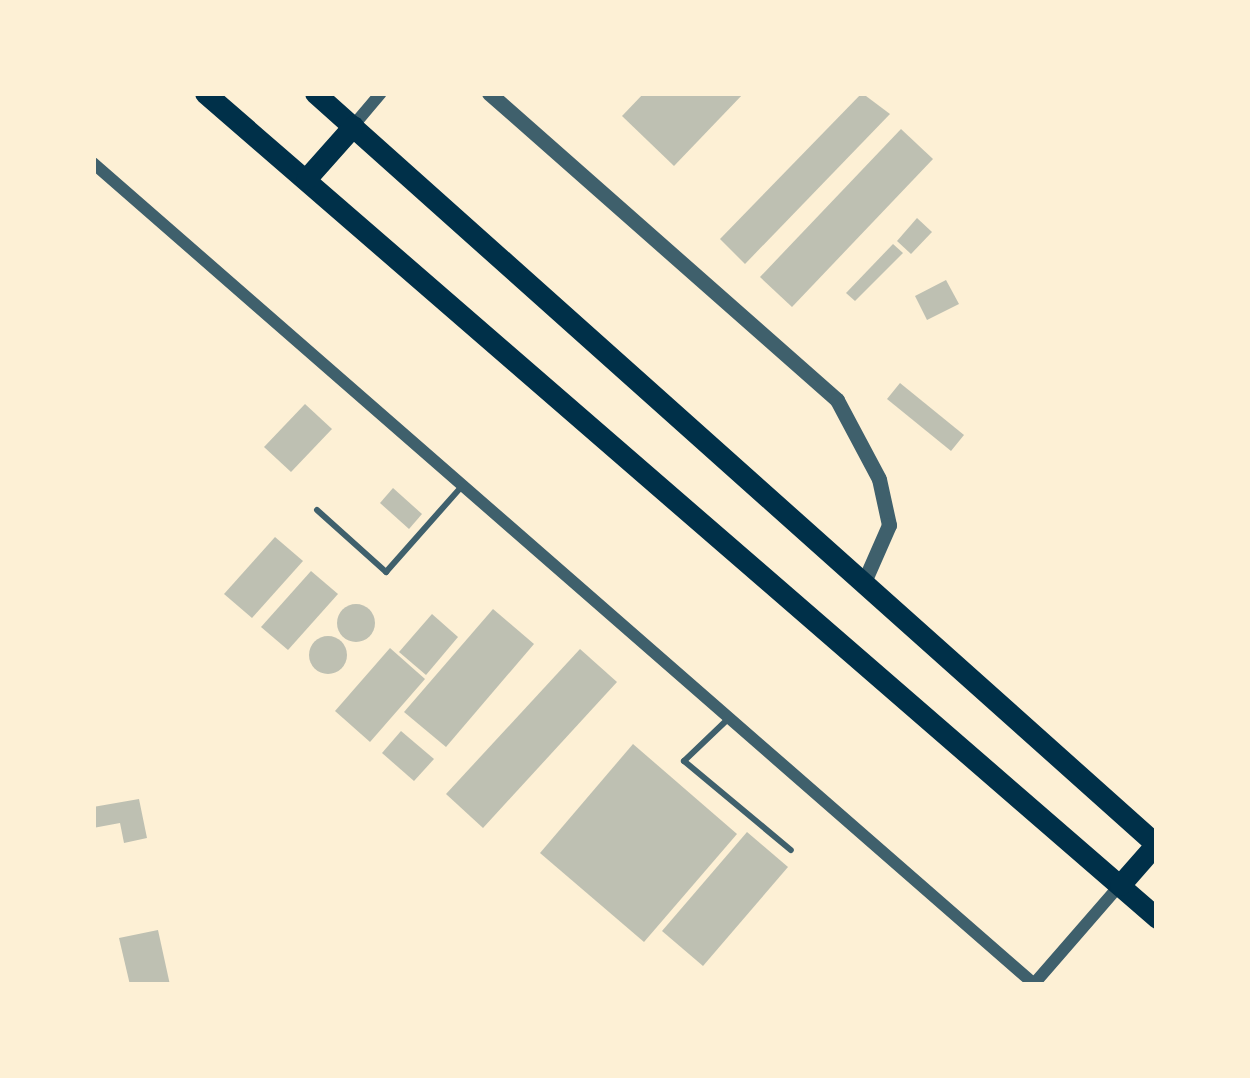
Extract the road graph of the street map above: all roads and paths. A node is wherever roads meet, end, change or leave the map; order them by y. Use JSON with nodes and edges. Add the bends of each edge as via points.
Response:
{"nodes":[{"id":1,"x":205,"y":93,"type":"edge"},
{"id":2,"x":315,"y":93,"type":"edge"},
{"id":3,"x":381,"y":93,"type":"edge"},
{"id":4,"x":489,"y":93,"type":"edge"},
{"id":5,"x":353,"y":126,"type":"junction"},
{"id":6,"x":93,"y":163,"type":"edge"},
{"id":7,"x":306,"y":179,"type":"junction"},
{"id":8,"x":463,"y":486,"type":"junction"},
{"id":9,"x":317,"y":510,"type":"dead end"},
{"id":10,"x":865,"y":582,"type":"junction"},
{"id":11,"x":728,"y":718,"type":"junction"},
{"id":12,"x":1157,"y":844,"type":"edge"},
{"id":13,"x":791,"y":850,"type":"dead end"},
{"id":14,"x":1120,"y":885,"type":"junction"},
{"id":15,"x":1157,"y":918,"type":"edge"},
{"id":16,"x":1034,"y":985,"type":"edge"}],
"edges":[{"from":1,"to":7,"type":"highway"},
{"from":2,"to":5,"type":"highway"},
{"from":3,"to":5,"type":"street"},
{"from":4,"to":10,"type":"street","via":[[837,400],[879,479],[889,525]]},
{"from":5,"to":7,"type":"highway"},
{"from":5,"to":10,"type":"highway"},
{"from":6,"to":8,"type":"street"},
{"from":7,"to":14,"type":"highway"},
{"from":8,"to":9,"type":"lane","via":[[386,572]]},
{"from":8,"to":11,"type":"street"},
{"from":10,"to":12,"type":"highway"},
{"from":11,"to":13,"type":"lane","via":[[684,761]]},
{"from":11,"to":16,"type":"street"},
{"from":12,"to":14,"type":"highway"},
{"from":14,"to":15,"type":"highway"},
{"from":14,"to":16,"type":"street"}]}
